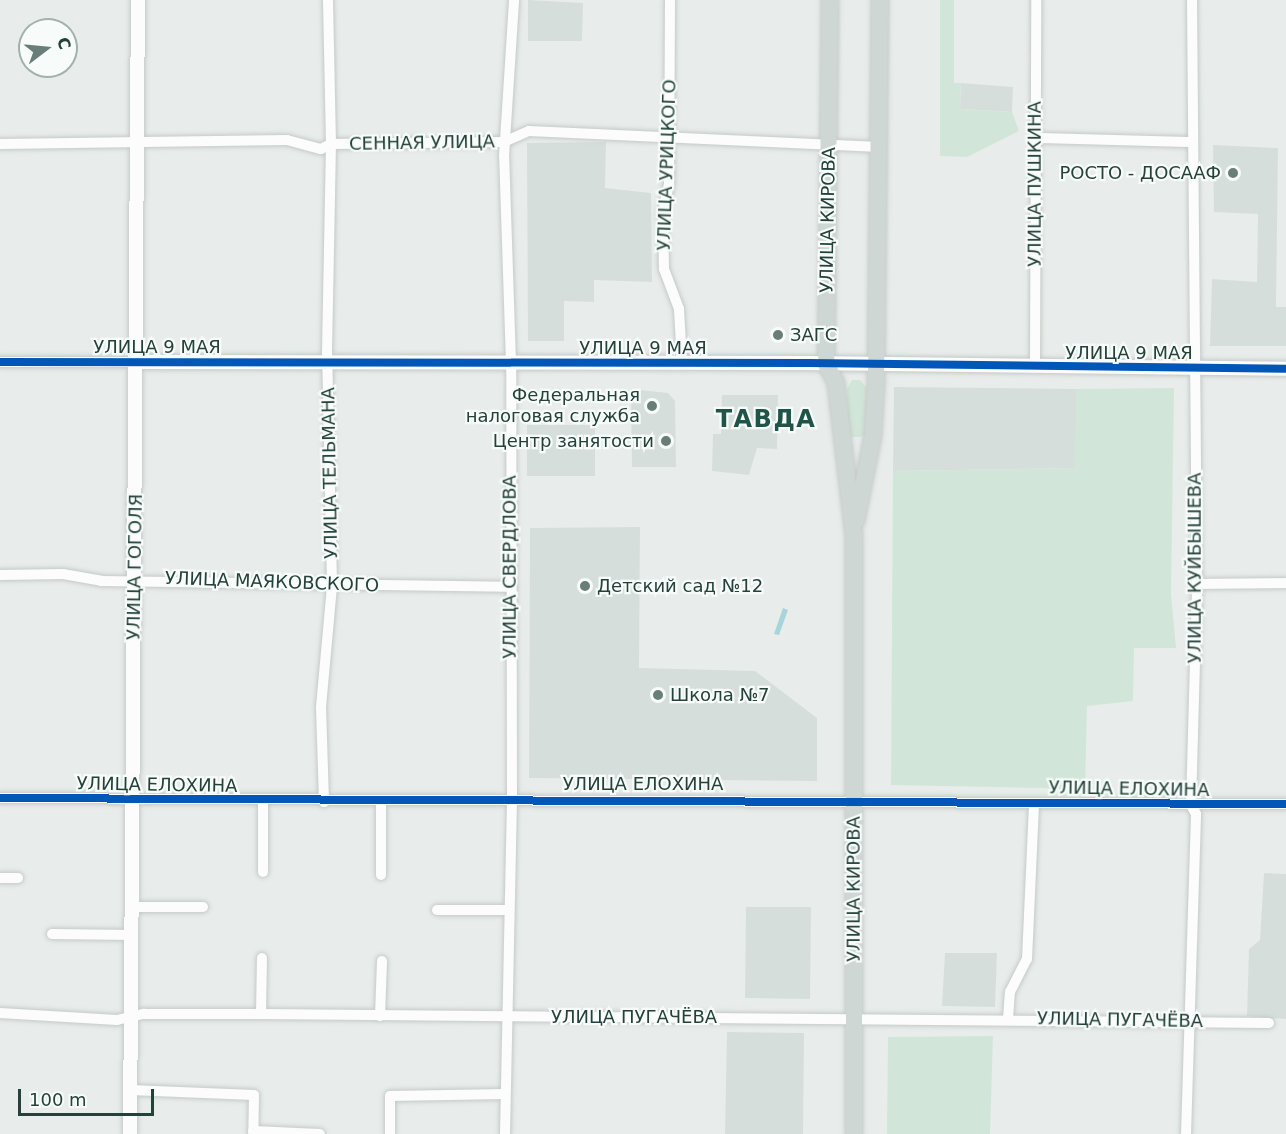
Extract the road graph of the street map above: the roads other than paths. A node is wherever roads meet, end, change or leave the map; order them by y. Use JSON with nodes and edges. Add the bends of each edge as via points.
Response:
{"nodes":[{"id":1,"x":138,"y":0,"type":"edge"},
{"id":2,"x":328,"y":0,"type":"edge"},
{"id":3,"x":514,"y":0,"type":"edge"},
{"id":4,"x":670,"y":0,"type":"edge"},
{"id":5,"x":830,"y":0,"type":"edge"},
{"id":6,"x":880,"y":0,"type":"edge"},
{"id":7,"x":1036,"y":0,"type":"edge"},
{"id":8,"x":1192,"y":0,"type":"edge"},
{"id":9,"x":669,"y":136,"type":"junction"},
{"id":10,"x":1036,"y":138,"type":"junction"},
{"id":11,"x":504,"y":142,"type":"junction"},
{"id":12,"x":1192,"y":142,"type":"junction"},
{"id":13,"x":0,"y":144,"type":"edge"},
{"id":14,"x":137,"y":144,"type":"junction"},
{"id":15,"x":331,"y":144,"type":"junction"},
{"id":16,"x":830,"y":144,"type":"junction"},
{"id":17,"x":880,"y":147,"type":"junction"},
{"id":18,"x":0,"y":362,"type":"edge"},
{"id":19,"x":138,"y":362,"type":"junction"},
{"id":20,"x":327,"y":362,"type":"junction"},
{"id":21,"x":511,"y":363,"type":"junction"},
{"id":22,"x":682,"y":363,"type":"junction"},
{"id":23,"x":826,"y":364,"type":"junction"},
{"id":24,"x":877,"y":365,"type":"junction"},
{"id":25,"x":1035,"y":367,"type":"junction"},
{"id":26,"x":1195,"y":368,"type":"junction"},
{"id":27,"x":1286,"y":369,"type":"edge"},
{"id":28,"x":873,"y":435,"type":"junction"},
{"id":29,"x":840,"y":437,"type":"junction"},
{"id":30,"x":854,"y":537,"type":"junction"},
{"id":31,"x":0,"y":575,"type":"edge"},
{"id":32,"x":135,"y":581,"type":"junction"},
{"id":33,"x":1286,"y":583,"type":"edge"},
{"id":34,"x":1197,"y":584,"type":"junction"},
{"id":35,"x":332,"y":585,"type":"junction"},
{"id":36,"x":509,"y":587,"type":"junction"},
{"id":37,"x":0,"y":798,"type":"edge"},
{"id":38,"x":512,"y":799,"type":"junction"},
{"id":39,"x":134,"y":800,"type":"junction"},
{"id":40,"x":855,"y":800,"type":"junction"},
{"id":41,"x":263,"y":801,"type":"junction"},
{"id":42,"x":324,"y":802,"type":"junction"},
{"id":43,"x":381,"y":802,"type":"junction"},
{"id":44,"x":1034,"y":803,"type":"junction"},
{"id":45,"x":1286,"y":804,"type":"edge"},
{"id":46,"x":1191,"y":805,"type":"junction"},
{"id":47,"x":263,"y":872,"type":"dead end"},
{"id":48,"x":381,"y":875,"type":"dead end"},
{"id":49,"x":0,"y":878,"type":"edge"},
{"id":50,"x":18,"y":878,"type":"dead end"},
{"id":51,"x":133,"y":907,"type":"junction"},
{"id":52,"x":203,"y":907,"type":"dead end"},
{"id":53,"x":436,"y":910,"type":"dead end"},
{"id":54,"x":508,"y":910,"type":"junction"},
{"id":55,"x":52,"y":934,"type":"dead end"},
{"id":56,"x":133,"y":935,"type":"junction"},
{"id":57,"x":262,"y":958,"type":"dead end"},
{"id":58,"x":382,"y":961,"type":"dead end"},
{"id":59,"x":0,"y":1013,"type":"edge"},
{"id":60,"x":261,"y":1014,"type":"junction"},
{"id":61,"x":380,"y":1016,"type":"junction"},
{"id":62,"x":508,"y":1016,"type":"junction"},
{"id":63,"x":131,"y":1018,"type":"junction"},
{"id":64,"x":1008,"y":1019,"type":"junction"},
{"id":65,"x":853,"y":1020,"type":"junction"},
{"id":66,"x":1187,"y":1020,"type":"junction"},
{"id":67,"x":1269,"y":1023,"type":"dead end"},
{"id":68,"x":130,"y":1090,"type":"junction"},
{"id":69,"x":505,"y":1094,"type":"junction"},
{"id":70,"x":253,"y":1133,"type":"edge"},
{"id":71,"x":130,"y":1134,"type":"edge"},
{"id":72,"x":320,"y":1134,"type":"edge"},
{"id":73,"x":390,"y":1134,"type":"edge"},
{"id":74,"x":505,"y":1134,"type":"edge"},
{"id":75,"x":854,"y":1134,"type":"edge"},
{"id":76,"x":1186,"y":1134,"type":"edge"}],
"edges":[{"from":1,"to":14,"type":"street","name":"УЛИЦА ГОГОЛЯ"},
{"from":2,"to":15,"type":"street","name":"УЛИЦА ТЕЛЬМАНА"},
{"from":3,"to":11,"type":"street","name":"УЛИЦА СВЕРДЛОВА"},
{"from":4,"to":9,"type":"street","name":"УЛИЦА УРИЦКОГО"},
{"from":5,"to":16,"type":"main road","name":"УЛИЦА КИРОВА"},
{"from":6,"to":17,"type":"main road","name":"УЛИЦА КИРОВА"},
{"from":7,"to":10,"type":"street","name":"УЛИЦА ПУШКИНА"},
{"from":8,"to":12,"type":"street","name":"УЛИЦА КУЙБЫШЕВА"},
{"from":9,"to":11,"type":"street","name":"СЕННАЯ УЛИЦА","via":[[529,131]]},
{"from":9,"to":16,"type":"street","name":"СЕННАЯ УЛИЦА"},
{"from":9,"to":22,"type":"street","name":"УЛИЦА УРИЦКОГО","via":[[669,183],[663,212],[664,269],[679,309]]},
{"from":10,"to":12,"type":"street"},
{"from":10,"to":25,"type":"street","name":"УЛИЦА ПУШКИНА"},
{"from":11,"to":15,"type":"street","name":"СЕННАЯ УЛИЦА"},
{"from":11,"to":21,"type":"street","name":"УЛИЦА СВЕРДЛОВА"},
{"from":12,"to":26,"type":"street","name":"УЛИЦА КУЙБЫШЕВА"},
{"from":13,"to":14,"type":"street","name":"СЕННАЯ УЛИЦА"},
{"from":14,"to":15,"type":"street","name":"СЕННАЯ УЛИЦА","via":[[287,140],[321,149]]},
{"from":14,"to":19,"type":"street","name":"УЛИЦА ГОГОЛЯ"},
{"from":15,"to":20,"type":"street","name":"УЛИЦА ТЕЛЬМАНА"},
{"from":16,"to":17,"type":"street","name":"СЕННАЯ УЛИЦА"},
{"from":16,"to":23,"type":"main road","name":"УЛИЦА КИРОВА"},
{"from":17,"to":24,"type":"main road","name":"УЛИЦА КИРОВА"},
{"from":18,"to":19,"type":"street","name":"УЛИЦА 9 МАЯ"},
{"from":19,"to":20,"type":"street","name":"УЛИЦА 9 МАЯ"},
{"from":19,"to":32,"type":"street","name":"УЛИЦА ГОГОЛЯ"},
{"from":20,"to":21,"type":"street","name":"УЛИЦА 9 МАЯ"},
{"from":20,"to":35,"type":"street","name":"УЛИЦА ТЕЛЬМАНА"},
{"from":21,"to":22,"type":"street","name":"УЛИЦА 9 МАЯ"},
{"from":21,"to":36,"type":"street","name":"УЛИЦА СВЕРДЛОВА"},
{"from":22,"to":23,"type":"street","name":"УЛИЦА 9 МАЯ"},
{"from":23,"to":24,"type":"street","name":"УЛИЦА 9 МАЯ"},
{"from":23,"to":29,"type":"main road","name":"УЛИЦА КИРОВА","via":[[836,383]]},
{"from":24,"to":25,"type":"street","name":"УЛИЦА 9 МАЯ"},
{"from":24,"to":28,"type":"main road","name":"УЛИЦА КИРОВА"},
{"from":25,"to":26,"type":"street","name":"УЛИЦА 9 МАЯ"},
{"from":26,"to":27,"type":"street","name":"УЛИЦА 9 МАЯ"},
{"from":26,"to":34,"type":"street","name":"УЛИЦА КУЙБЫШЕВА"},
{"from":28,"to":29,"type":"main road","via":[[865,446],[856,449]]},
{"from":28,"to":30,"type":"main road","name":"УЛИЦА КИРОВА"},
{"from":29,"to":30,"type":"main road","name":"УЛИЦА КИРОВА"},
{"from":30,"to":40,"type":"main road","name":"УЛИЦА КИРОВА"},
{"from":31,"to":32,"type":"street","name":"УЛИЦА МАЯКОВСКОГО","via":[[63,574]]},
{"from":32,"to":35,"type":"street","name":"УЛИЦА МАЯКОВСКОГО"},
{"from":32,"to":39,"type":"street","name":"УЛИЦА ГОГОЛЯ"},
{"from":33,"to":34,"type":"street"},
{"from":34,"to":46,"type":"street","name":"УЛИЦА КУЙБЫШЕВА"},
{"from":35,"to":36,"type":"street","name":"УЛИЦА МАЯКОВСКОГО"},
{"from":35,"to":42,"type":"street","name":"УЛИЦА ТЕЛЬМАНА","via":[[321,707]]},
{"from":36,"to":38,"type":"street","name":"УЛИЦА СВЕРДЛОВА"},
{"from":37,"to":39,"type":"street","name":"УЛИЦА ЕЛОХИНА"},
{"from":38,"to":40,"type":"street","name":"УЛИЦА ЕЛОХИНА"},
{"from":38,"to":43,"type":"street","name":"УЛИЦА ЕЛОХИНА"},
{"from":38,"to":54,"type":"street","name":"УЛИЦА СВЕРДЛОВА"},
{"from":39,"to":41,"type":"street","name":"УЛИЦА ЕЛОХИНА"},
{"from":39,"to":51,"type":"street","name":"УЛИЦА ГОГОЛЯ"},
{"from":40,"to":44,"type":"street","name":"УЛИЦА ЕЛОХИНА"},
{"from":40,"to":65,"type":"main road","name":"УЛИЦА КИРОВА"},
{"from":41,"to":42,"type":"street","name":"УЛИЦА ЕЛОХИНА"},
{"from":41,"to":47,"type":"street"},
{"from":42,"to":43,"type":"street","name":"УЛИЦА ЕЛОХИНА"},
{"from":43,"to":48,"type":"street"},
{"from":44,"to":46,"type":"street","name":"УЛИЦА ЕЛОХИНА"},
{"from":44,"to":64,"type":"street","via":[[1027,959],[1010,992]]},
{"from":45,"to":46,"type":"street","name":"УЛИЦА ЕЛОХИНА"},
{"from":46,"to":66,"type":"street","name":"УЛИЦА КУЙБЫШЕВА","via":[[1196,814]]},
{"from":49,"to":50,"type":"street"},
{"from":51,"to":52,"type":"street"},
{"from":51,"to":56,"type":"street","name":"УЛИЦА ГОГОЛЯ"},
{"from":53,"to":54,"type":"street"},
{"from":54,"to":62,"type":"street","name":"УЛИЦА СВЕРДЛОВА"},
{"from":55,"to":56,"type":"street"},
{"from":56,"to":63,"type":"street","name":"УЛИЦА ГОГОЛЯ"},
{"from":57,"to":60,"type":"street"},
{"from":58,"to":61,"type":"street"},
{"from":59,"to":63,"type":"street","name":"УЛИЦА ПУГАЧЁВА"},
{"from":60,"to":61,"type":"street","name":"УЛИЦА ПУГАЧЁВА"},
{"from":60,"to":63,"type":"street","name":"УЛИЦА ПУГАЧЁВА","via":[[144,1014]]},
{"from":61,"to":62,"type":"street","name":"УЛИЦА ПУГАЧЁВА"},
{"from":62,"to":65,"type":"street","name":"УЛИЦА ПУГАЧЁВА"},
{"from":62,"to":69,"type":"street","name":"УЛИЦА СВЕРДЛОВА"},
{"from":63,"to":68,"type":"street","name":"УЛИЦА ГОГОЛЯ"},
{"from":64,"to":65,"type":"street","name":"УЛИЦА ПУГАЧЁВА"},
{"from":64,"to":66,"type":"street","name":"УЛИЦА ПУГАЧЁВА"},
{"from":65,"to":75,"type":"main road","name":"УЛИЦА КИРОВА"},
{"from":66,"to":67,"type":"street","name":"УЛИЦА ПУГАЧЁВА"},
{"from":66,"to":76,"type":"street","name":"УЛИЦА КУЙБЫШЕВА"},
{"from":68,"to":70,"type":"street","via":[[254,1095]]},
{"from":68,"to":71,"type":"street","name":"УЛИЦА ГОГОЛЯ"},
{"from":69,"to":73,"type":"street","via":[[390,1096]]},
{"from":69,"to":74,"type":"street","name":"УЛИЦА СВЕРДЛОВА"},
{"from":70,"to":72,"type":"street"}]}
